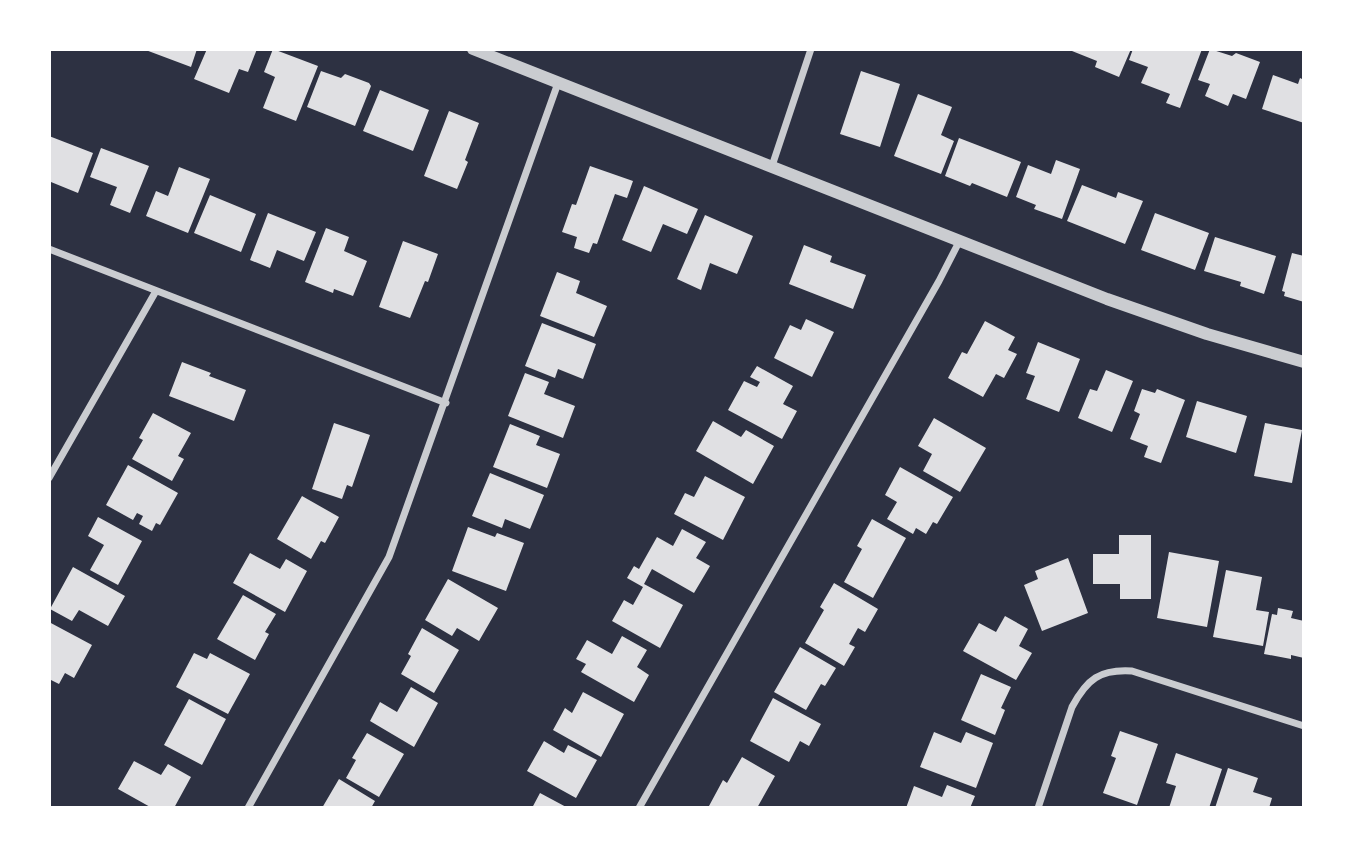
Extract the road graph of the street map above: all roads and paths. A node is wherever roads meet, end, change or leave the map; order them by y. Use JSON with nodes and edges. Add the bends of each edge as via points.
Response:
{"nodes":[{"id":1,"x":472,"y":49,"type":"edge"},
{"id":2,"x":811,"y":49,"type":"edge"},
{"id":3,"x":558,"y":83,"type":"junction"},
{"id":4,"x":772,"y":166,"type":"junction"},
{"id":5,"x":960,"y":240,"type":"junction"},
{"id":6,"x":49,"y":249,"type":"edge"},
{"id":7,"x":156,"y":291,"type":"junction"},
{"id":8,"x":1304,"y":362,"type":"edge"},
{"id":9,"x":446,"y":403,"type":"junction"},
{"id":10,"x":49,"y":478,"type":"edge"},
{"id":11,"x":1304,"y":726,"type":"edge"},
{"id":12,"x":248,"y":808,"type":"edge"},
{"id":13,"x":639,"y":808,"type":"edge"},
{"id":14,"x":1038,"y":808,"type":"edge"}],
"edges":[{"from":1,"to":3,"type":"street"},
{"from":2,"to":4,"type":"street"},
{"from":3,"to":4,"type":"street"},
{"from":3,"to":9,"type":"street"},
{"from":4,"to":5,"type":"street"},
{"from":5,"to":8,"type":"street","via":[[1206,334]]},
{"from":5,"to":13,"type":"street"},
{"from":6,"to":7,"type":"street"},
{"from":7,"to":9,"type":"street"},
{"from":7,"to":10,"type":"street"},
{"from":9,"to":12,"type":"street","via":[[389,556]]},
{"from":11,"to":14,"type":"street","via":[[1132,671],[1115,670],[1088,683],[1072,707]]}]}
